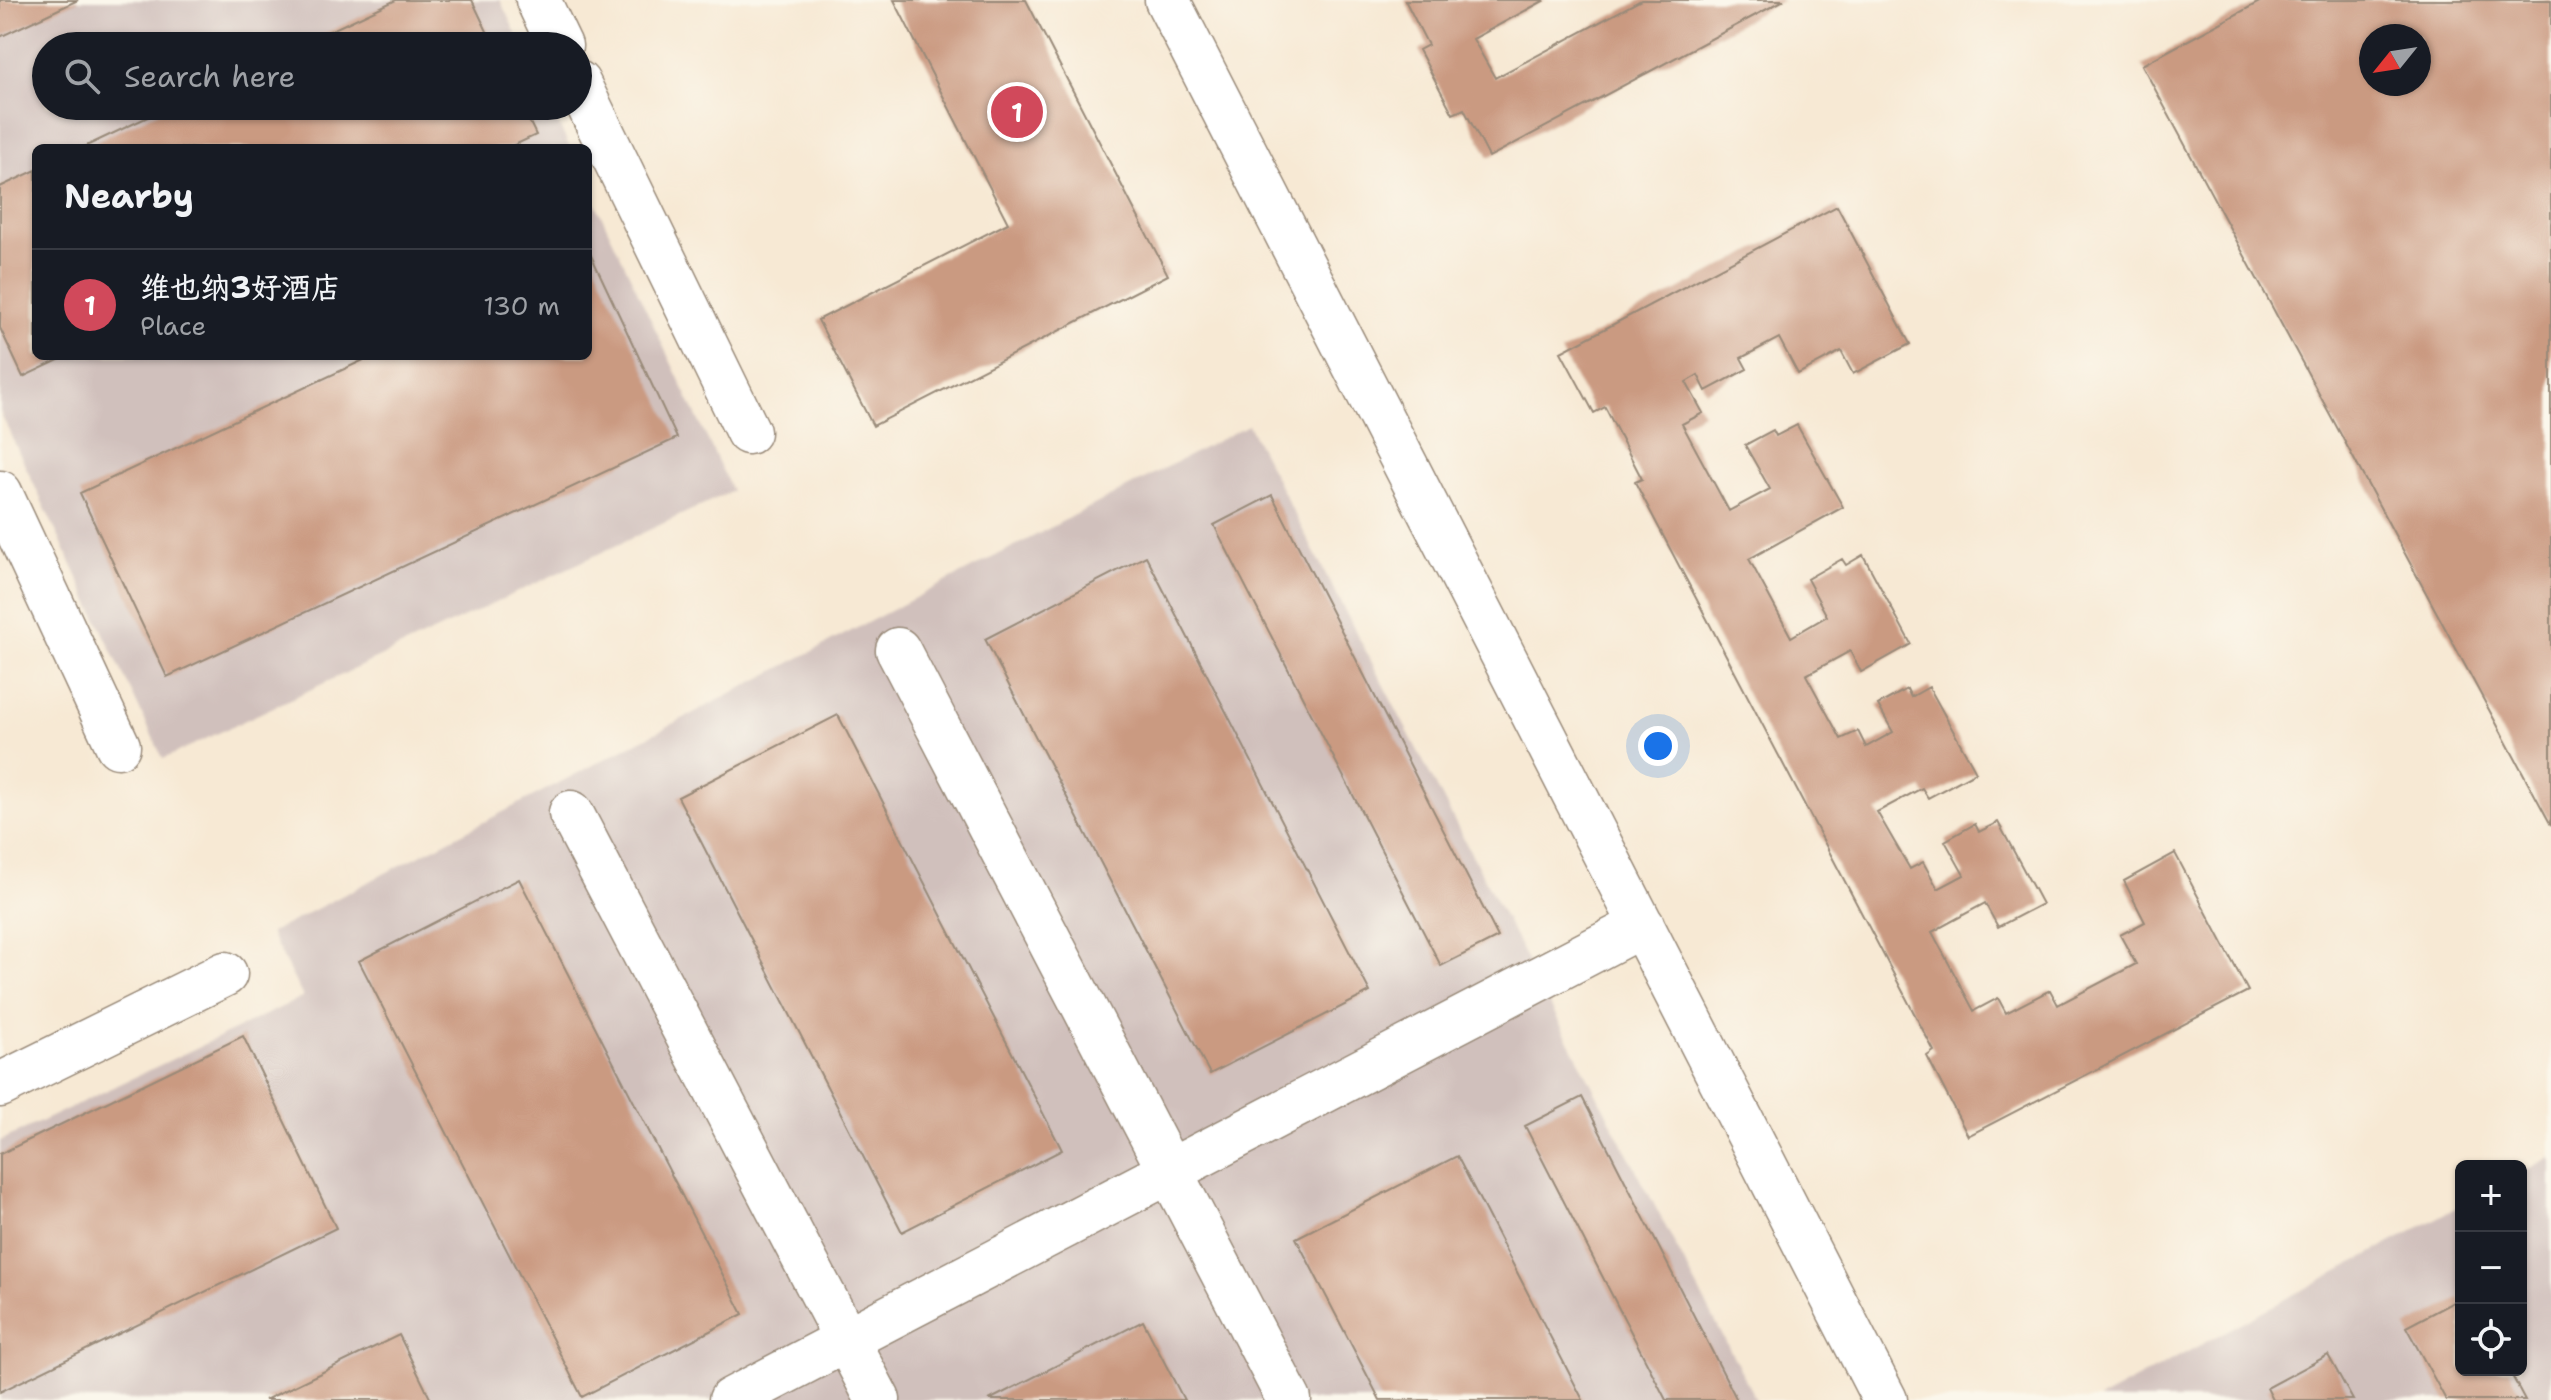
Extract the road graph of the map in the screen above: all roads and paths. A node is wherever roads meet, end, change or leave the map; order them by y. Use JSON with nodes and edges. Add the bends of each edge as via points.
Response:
{"nodes":[{"id":1,"x":538,"y":0,"type":"edge"},
{"id":2,"x":1167,"y":0,"type":"edge"},
{"id":3,"x":553,"y":32,"type":"edge"},
{"id":4,"x":592,"y":112,"type":"edge"},
{"id":5,"x":748,"y":432,"type":"dead end"},
{"id":6,"x":0,"y":493,"type":"edge"},
{"id":7,"x":898,"y":650,"type":"dead end"},
{"id":8,"x":118,"y":746,"type":"dead end"},
{"id":9,"x":571,"y":813,"type":"dead end"},
{"id":10,"x":1642,"y":925,"type":"junction"},
{"id":11,"x":225,"y":974,"type":"dead end"},
{"id":12,"x":0,"y":1085,"type":"edge"},
{"id":13,"x":1170,"y":1171,"type":"junction"},
{"id":14,"x":847,"y":1340,"type":"junction"},
{"id":15,"x":731,"y":1400,"type":"edge"},
{"id":16,"x":878,"y":1400,"type":"edge"},
{"id":17,"x":1289,"y":1400,"type":"edge"},
{"id":18,"x":1885,"y":1400,"type":"edge"}],
"edges":[{"from":1,"to":3,"type":"street"},
{"from":2,"to":10,"type":"street"},
{"from":4,"to":5,"type":"street"},
{"from":6,"to":8,"type":"street"},
{"from":7,"to":13,"type":"street"},
{"from":9,"to":14,"type":"street"},
{"from":10,"to":13,"type":"street"},
{"from":10,"to":18,"type":"street"},
{"from":11,"to":12,"type":"street"},
{"from":13,"to":14,"type":"street"},
{"from":13,"to":17,"type":"street"},
{"from":14,"to":15,"type":"street"},
{"from":14,"to":16,"type":"street"}]}
